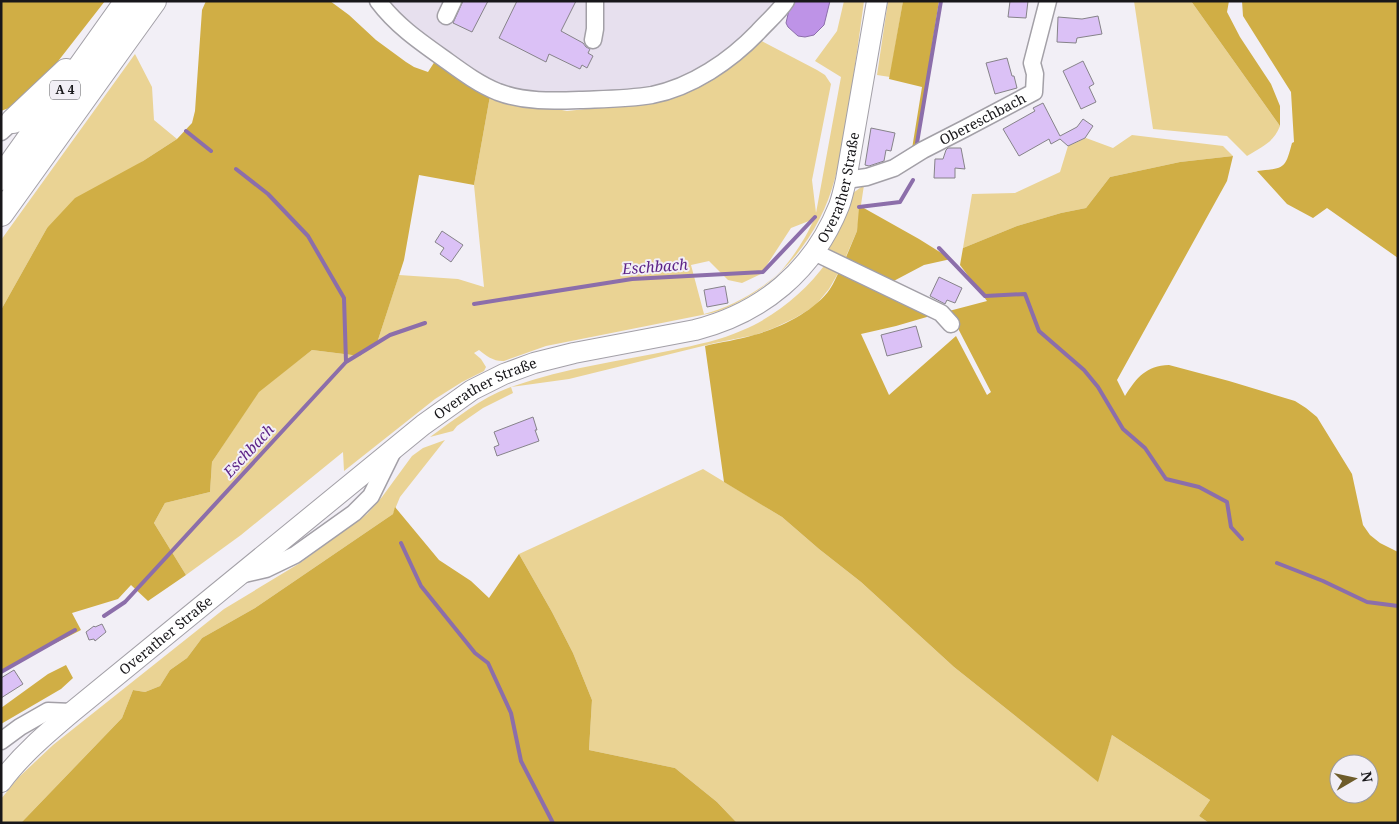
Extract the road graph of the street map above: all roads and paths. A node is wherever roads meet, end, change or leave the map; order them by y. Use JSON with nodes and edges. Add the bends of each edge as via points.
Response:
{"nodes":[{"id":1,"x":127,"y":1,"type":"edge"},
{"id":2,"x":154,"y":1,"type":"edge"},
{"id":3,"x":378,"y":1,"type":"edge"},
{"id":4,"x":595,"y":1,"type":"edge"},
{"id":5,"x":786,"y":1,"type":"edge"},
{"id":6,"x":877,"y":1,"type":"edge"},
{"id":7,"x":1048,"y":1,"type":"edge"},
{"id":8,"x":104,"y":35,"type":"junction"},
{"id":9,"x":593,"y":40,"type":"dead end"},
{"id":10,"x":7,"y":126,"type":"edge"},
{"id":11,"x":1,"y":178,"type":"edge"},
{"id":12,"x":846,"y":180,"type":"junction"},
{"id":13,"x":1,"y":214,"type":"edge"},
{"id":14,"x":814,"y":252,"type":"junction"},
{"id":15,"x":951,"y":324,"type":"dead end"},
{"id":16,"x":72,"y":712,"type":"junction"},
{"id":17,"x":1,"y":741,"type":"edge"},
{"id":18,"x":1,"y":782,"type":"edge"}],
"edges":[{"from":1,"to":8,"type":"highway","number":"A 4"},
{"from":2,"to":13,"type":"highway","number":"A 4"},
{"from":3,"to":5,"type":"street","via":[[397,23],[474,80],[511,96],[550,101],[654,95],[685,85],[745,44]]},
{"from":4,"to":9,"type":"street"},
{"from":6,"to":12,"type":"main road","name":"Overather Straße"},
{"from":7,"to":12,"type":"street","name":"Obereschbach","via":[[1032,63],[1034,92],[894,168]]},
{"from":8,"to":10,"type":"highway"},
{"from":8,"to":11,"type":"highway","number":"A 4"},
{"from":12,"to":14,"type":"main road","name":"Overather Straße","via":[[839,205]]},
{"from":14,"to":15,"type":"street","via":[[941,313]]},
{"from":14,"to":16,"type":"main road","name":"Overather Straße","via":[[777,291],[729,320],[534,363],[472,390],[423,425]]},
{"from":16,"to":17,"type":"street","via":[[48,711]]},
{"from":16,"to":18,"type":"main road","name":"Overather Straße","via":[[36,742]]}]}
